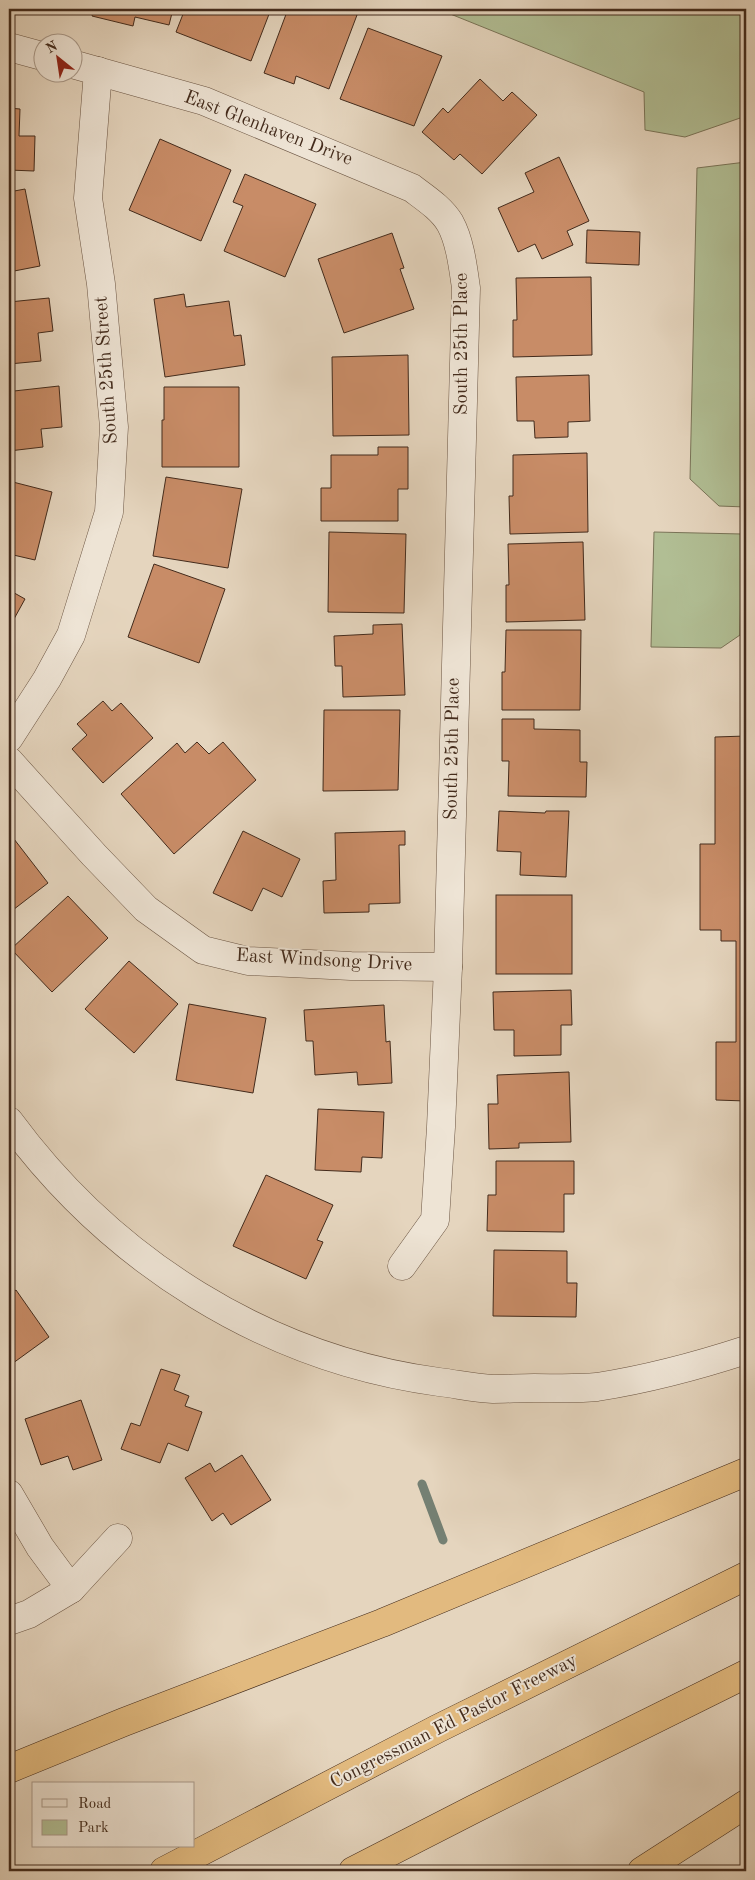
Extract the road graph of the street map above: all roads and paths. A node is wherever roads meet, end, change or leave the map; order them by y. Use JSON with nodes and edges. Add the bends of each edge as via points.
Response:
{"nodes":[{"id":1,"x":9,"y":47,"type":"edge"},
{"id":2,"x":32,"y":53,"type":"edge"},
{"id":3,"x":82,"y":67,"type":"edge"},
{"id":4,"x":98,"y":71,"type":"junction"},
{"id":5,"x":450,"y":223,"type":"joint"},
{"id":6,"x":9,"y":738,"type":"edge"},
{"id":7,"x":9,"y":762,"type":"edge"},
{"id":8,"x":448,"y":967,"type":"junction"},
{"id":9,"x":13,"y":1137,"type":"edge"},
{"id":10,"x":402,"y":1266,"type":"dead end"},
{"id":11,"x":746,"y":1350,"type":"edge"},
{"id":12,"x":746,"y":1472,"type":"edge"},
{"id":13,"x":9,"y":1494,"type":"edge"},
{"id":14,"x":118,"y":1538,"type":"dead end"},
{"id":15,"x":746,"y":1576,"type":"edge"},
{"id":16,"x":71,"y":1589,"type":"junction"},
{"id":17,"x":9,"y":1621,"type":"edge"},
{"id":18,"x":746,"y":1674,"type":"edge"},
{"id":19,"x":9,"y":1769,"type":"edge"},
{"id":20,"x":746,"y":1804,"type":"edge"},
{"id":21,"x":164,"y":1871,"type":"edge"},
{"id":22,"x":353,"y":1871,"type":"edge"},
{"id":23,"x":642,"y":1871,"type":"edge"}],
"edges":[{"from":1,"to":2,"type":"street"},
{"from":3,"to":4,"type":"street","name":"East Glenhaven Drive"},
{"from":4,"to":5,"type":"street","name":"East Glenhaven Drive","via":[[204,101],[376,172],[412,188],[433,203]]},
{"from":4,"to":6,"type":"street","name":"South 25th Street","via":[[88,198],[101,284],[114,427],[109,512],[71,635]]},
{"from":5,"to":8,"type":"street","name":"South 25th Place","via":[[461,254],[466,288]]},
{"from":7,"to":8,"type":"street","name":"East Windsong Drive","via":[[146,909],[203,950],[248,961]]},
{"from":8,"to":10,"type":"street","name":"South 25th Place","via":[[434,1220]]},
{"from":9,"to":11,"type":"street","via":[[123,1242],[173,1281],[245,1322],[327,1357],[401,1377],[491,1389],[566,1388],[595,1387],[663,1375]]},
{"from":12,"to":19,"type":"highway","via":[[382,1623]]},
{"from":13,"to":16,"type":"street","via":[[40,1547]]},
{"from":14,"to":16,"type":"street"},
{"from":15,"to":21,"type":"highway","name":"Congressman Ed Pastor Freeway","via":[[437,1729]]},
{"from":16,"to":17,"type":"street","via":[[29,1614]]},
{"from":18,"to":22,"type":"highway"},
{"from":20,"to":23,"type":"highway"}]}
